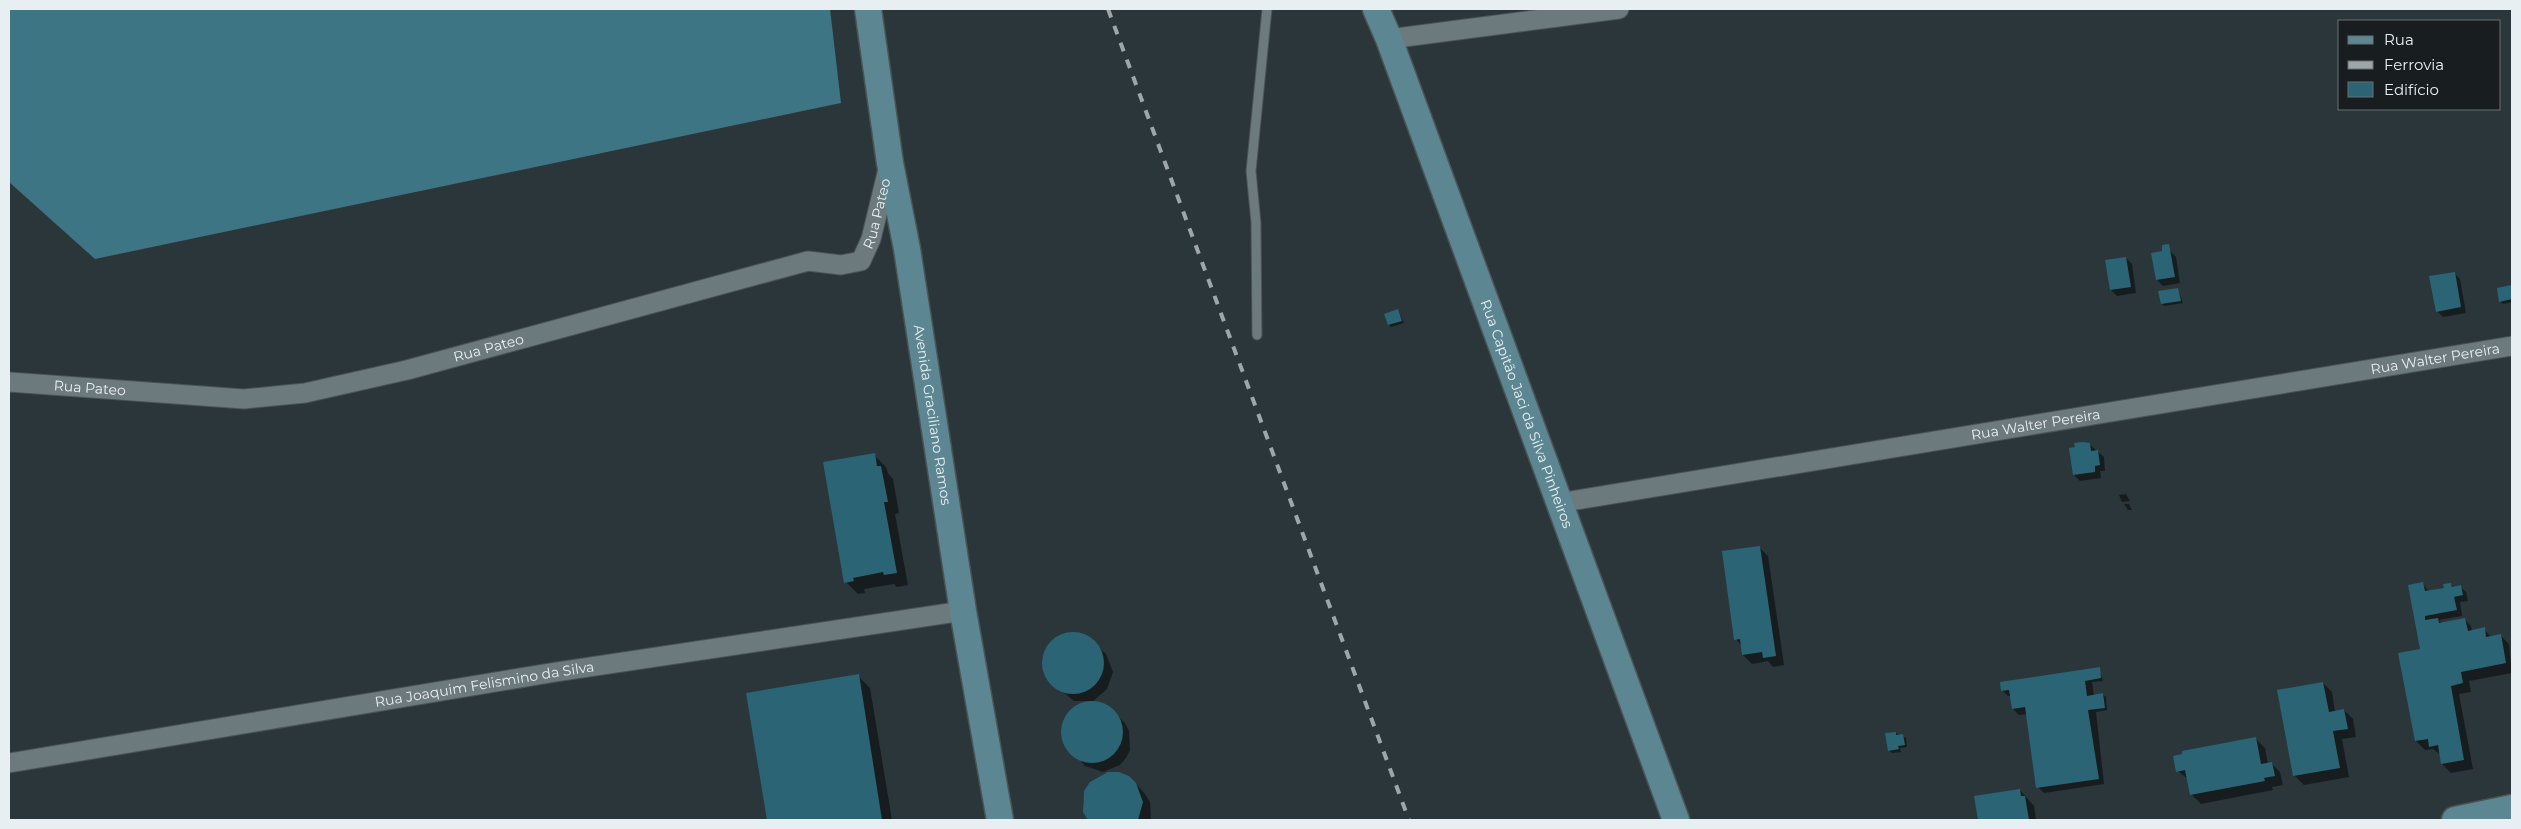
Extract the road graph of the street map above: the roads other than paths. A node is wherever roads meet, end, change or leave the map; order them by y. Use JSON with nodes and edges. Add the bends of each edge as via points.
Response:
{"nodes":[{"id":1,"x":868,"y":9,"type":"edge"},
{"id":2,"x":1267,"y":9,"type":"edge"},
{"id":3,"x":1376,"y":9,"type":"edge"},
{"id":4,"x":1619,"y":9,"type":"edge"},
{"id":5,"x":1389,"y":39,"type":"junction"},
{"id":6,"x":890,"y":163,"type":"junction"},
{"id":7,"x":1257,"y":335,"type":"dead end"},
{"id":8,"x":2512,"y":346,"type":"edge"},
{"id":9,"x":9,"y":382,"type":"edge"},
{"id":10,"x":1558,"y":503,"type":"junction"},
{"id":11,"x":963,"y":611,"type":"junction"},
{"id":12,"x":9,"y":763,"type":"edge"},
{"id":13,"x":2512,"y":808,"type":"edge"},
{"id":14,"x":1000,"y":820,"type":"edge"},
{"id":15,"x":1676,"y":820,"type":"edge"},
{"id":16,"x":2455,"y":820,"type":"edge"}],
"edges":[{"from":1,"to":6,"type":"street","name":"Avenida Graciliano Ramos"},
{"from":2,"to":7,"type":"lane","via":[[1251,171],[1256,222]]},
{"from":3,"to":5,"type":"street","name":"Rua Capitão Jaci da Silva Pinheiros"},
{"from":4,"to":5,"type":"street"},
{"from":5,"to":10,"type":"street","name":"Rua Capitão Jaci da Silva Pinheiros"},
{"from":6,"to":9,"type":"street","name":"Rua Pateo","via":[[871,240],[861,261],[841,265],[808,261],[407,370],[305,394],[244,399]]},
{"from":6,"to":11,"type":"street","name":"Avenida Graciliano Ramos","via":[[907,249]]},
{"from":8,"to":10,"type":"street","name":"Rua Walter Pereira"},
{"from":10,"to":15,"type":"street","name":"Rua Capitão Jaci da Silva Pinheiros"},
{"from":11,"to":12,"type":"street","name":"Rua Joaquim Felismino da Silva","via":[[556,672]]},
{"from":11,"to":14,"type":"street","name":"Avenida Graciliano Ramos"},
{"from":13,"to":16,"type":"street"}]}
